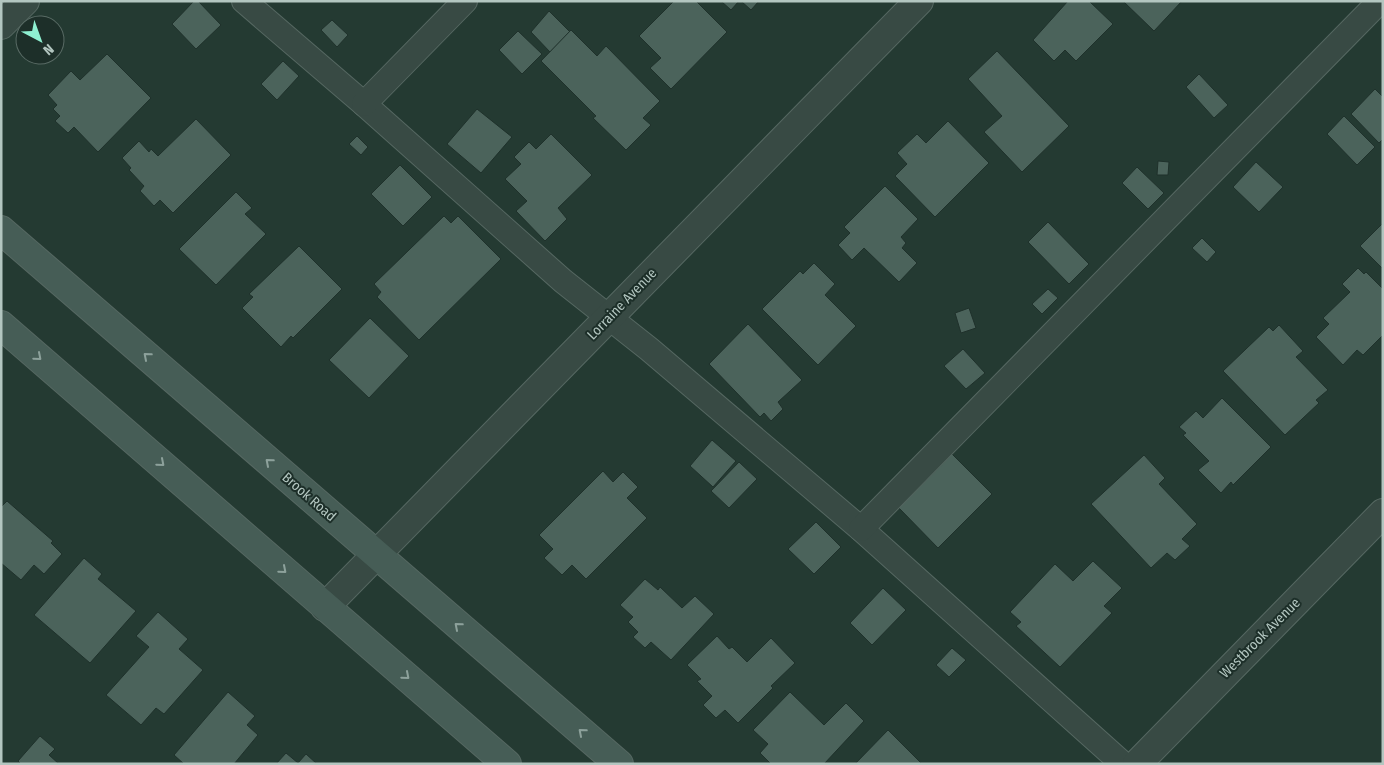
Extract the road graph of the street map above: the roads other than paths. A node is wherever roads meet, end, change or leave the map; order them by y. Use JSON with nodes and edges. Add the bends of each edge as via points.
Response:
{"nodes":[{"id":1,"x":25,"y":1,"type":"edge"},
{"id":2,"x":244,"y":1,"type":"edge"},
{"id":3,"x":465,"y":1,"type":"edge"},
{"id":4,"x":919,"y":1,"type":"edge"},
{"id":5,"x":1380,"y":1,"type":"edge"},
{"id":6,"x":1,"y":25,"type":"edge"},
{"id":7,"x":364,"y":104,"type":"junction"},
{"id":8,"x":1,"y":230,"type":"edge"},
{"id":9,"x":608,"y":317,"type":"junction"},
{"id":10,"x":1,"y":325,"type":"edge"},
{"id":11,"x":1383,"y":514,"type":"edge"},
{"id":12,"x":861,"y":529,"type":"junction"},
{"id":13,"x":376,"y":554,"type":"junction"},
{"id":14,"x":325,"y":607,"type":"junction"},
{"id":15,"x":508,"y":764,"type":"edge"},
{"id":16,"x":618,"y":764,"type":"edge"},
{"id":17,"x":1123,"y":764,"type":"edge"},
{"id":18,"x":1137,"y":764,"type":"edge"}],
"edges":[{"from":1,"to":6,"type":"street"},
{"from":2,"to":7,"type":"lane"},
{"from":3,"to":7,"type":"lane"},
{"from":4,"to":9,"type":"street","name":"Lorraine Avenue"},
{"from":5,"to":12,"type":"lane"},
{"from":7,"to":9,"type":"lane"},
{"from":13,"to":8,"type":"main road","name":"Brook Road","one_way":true},
{"from":9,"to":12,"type":"lane"},
{"from":9,"to":13,"type":"street","name":"Lorraine Avenue"},
{"from":10,"to":14,"type":"main road","one_way":true},
{"from":11,"to":18,"type":"street","name":"Westbrook Avenue"},
{"from":12,"to":17,"type":"lane"},
{"from":13,"to":14,"type":"street","name":"Lorraine Avenue"},
{"from":16,"to":13,"type":"main road","name":"Brook Road","one_way":true},
{"from":14,"to":15,"type":"main road","one_way":true}]}
